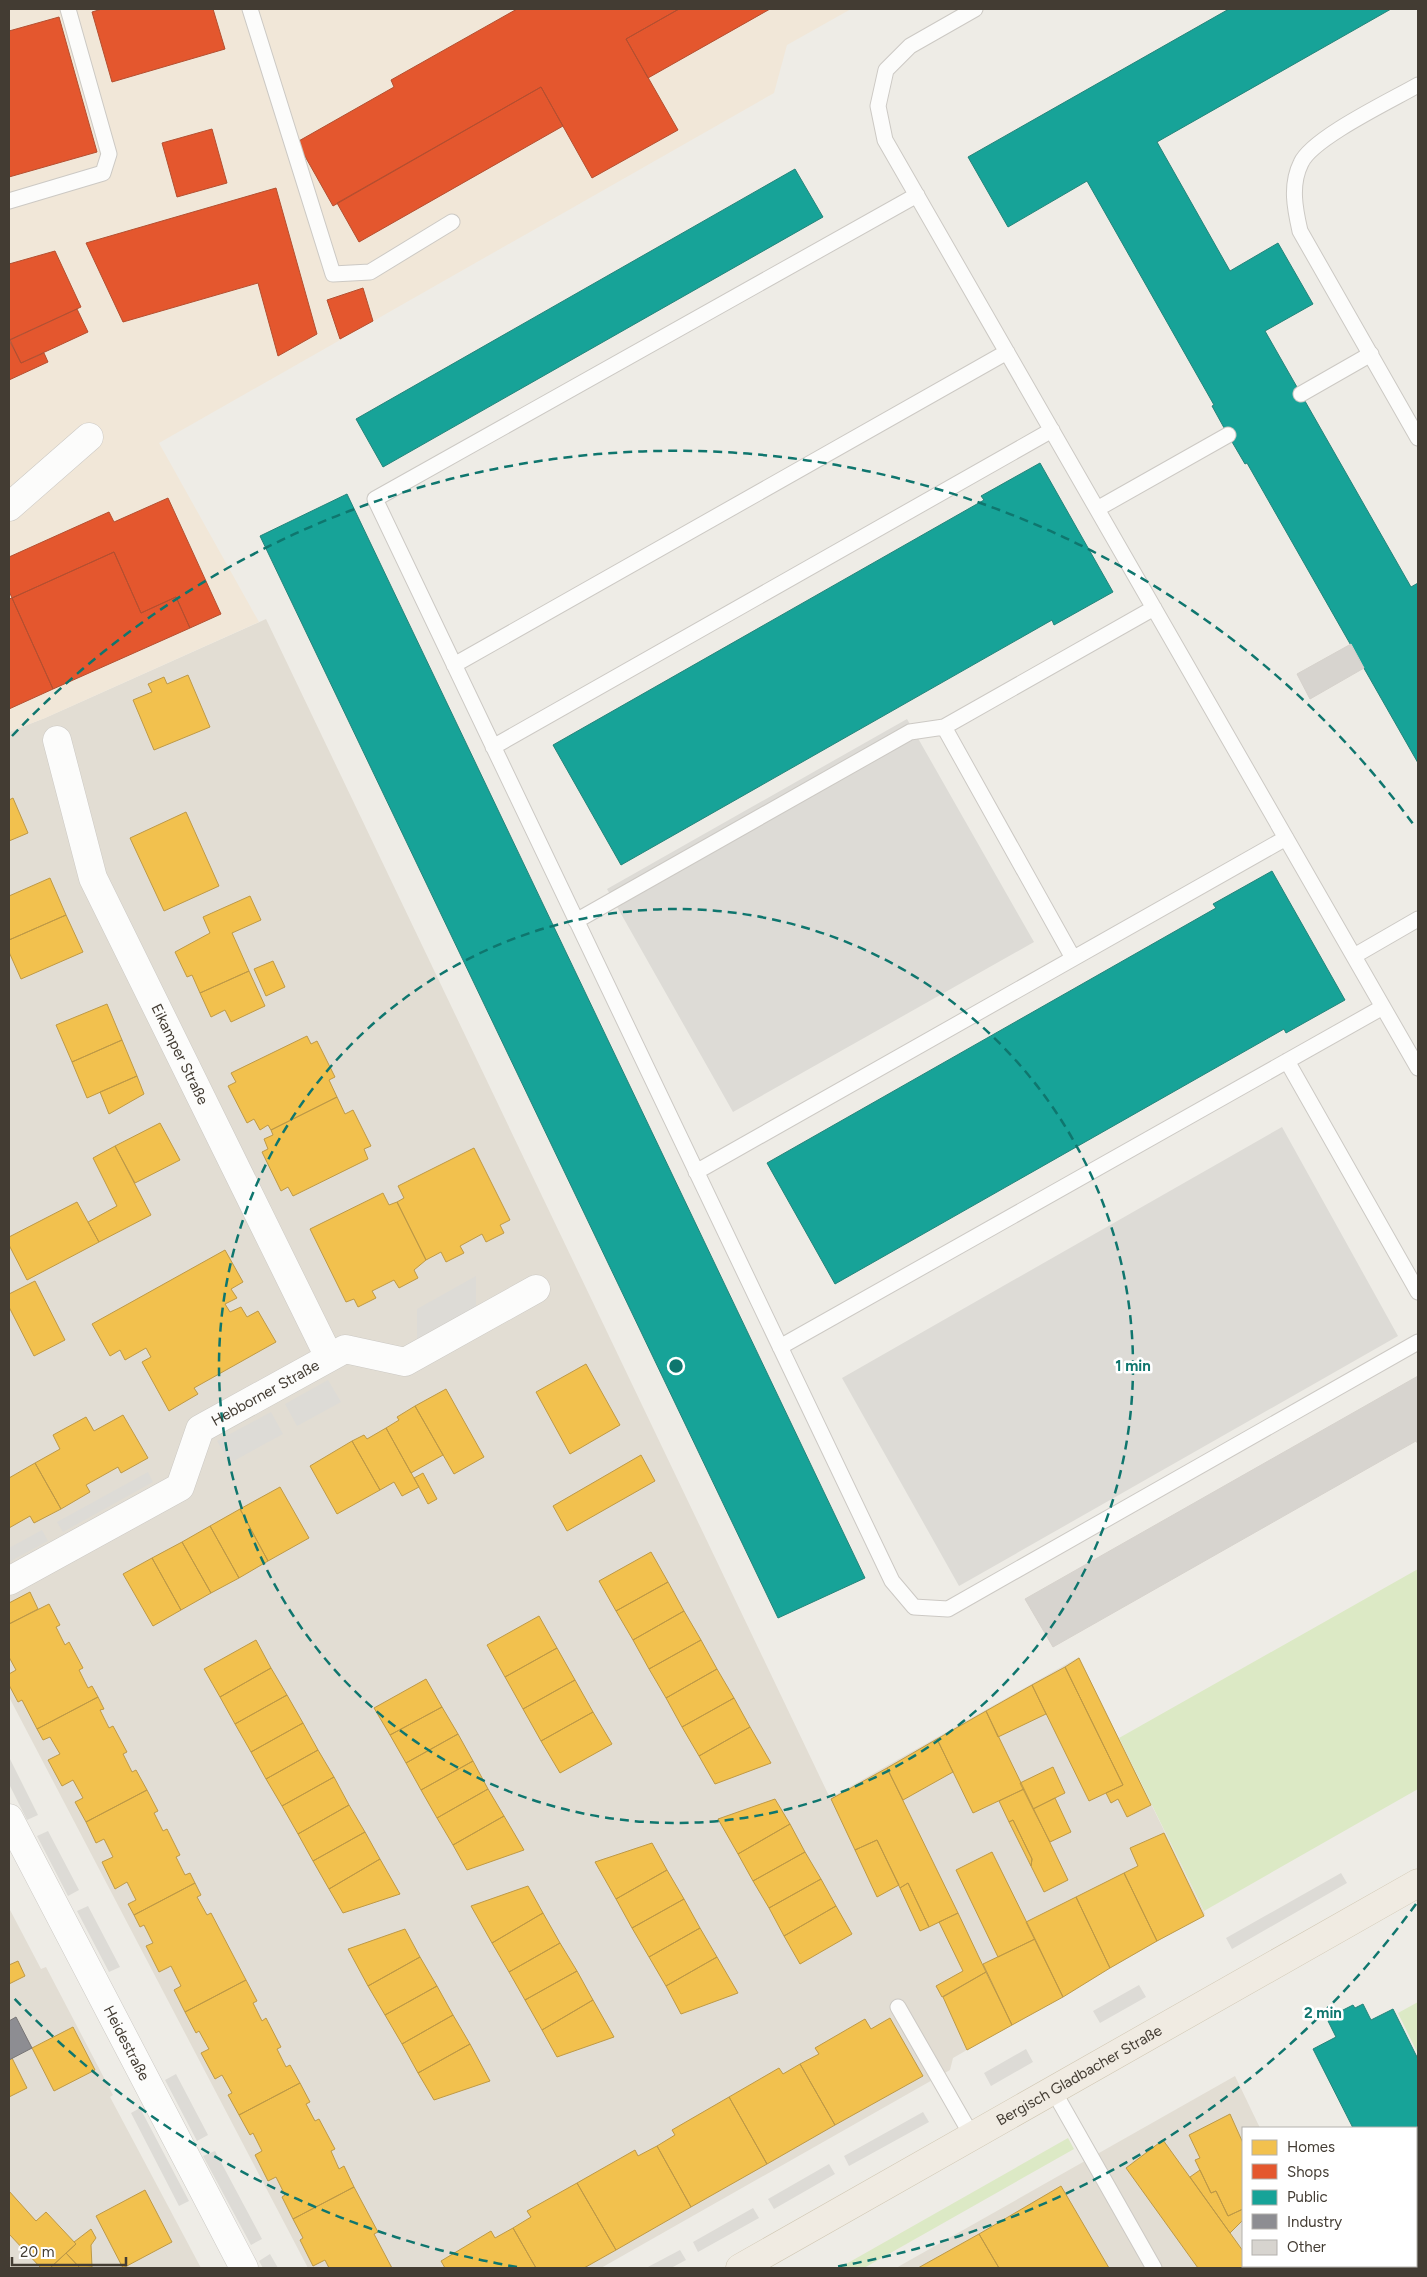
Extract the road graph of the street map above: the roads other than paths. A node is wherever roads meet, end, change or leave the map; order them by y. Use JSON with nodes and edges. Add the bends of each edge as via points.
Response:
{"nodes":[{"id":1,"x":68,"y":9,"type":"edge"},
{"id":2,"x":250,"y":9,"type":"edge"},
{"id":3,"x":967,"y":11,"type":"edge"},
{"id":4,"x":1418,"y":85,"type":"edge"},
{"id":5,"x":917,"y":196,"type":"junction"},
{"id":6,"x":9,"y":201,"type":"edge"},
{"id":7,"x":452,"y":222,"type":"dead end"},
{"id":8,"x":1007,"y":352,"type":"junction"},
{"id":9,"x":1371,"y":354,"type":"junction"},
{"id":10,"x":1301,"y":394,"type":"dead end"},
{"id":11,"x":1052,"y":430,"type":"junction"},
{"id":12,"x":1228,"y":435,"type":"dead end"},
{"id":13,"x":89,"y":436,"type":"dead end"},
{"id":14,"x":1418,"y":438,"type":"edge"},
{"id":15,"x":9,"y":507,"type":"edge"},
{"id":16,"x":1097,"y":509,"type":"junction"},
{"id":17,"x":1154,"y":608,"type":"junction"},
{"id":18,"x":454,"y":666,"type":"junction"},
{"id":19,"x":944,"y":727,"type":"junction"},
{"id":20,"x":57,"y":740,"type":"dead end"},
{"id":21,"x":493,"y":747,"type":"junction"},
{"id":22,"x":1286,"y":838,"type":"junction"},
{"id":23,"x":1418,"y":919,"type":"edge"},
{"id":24,"x":576,"y":920,"type":"junction"},
{"id":25,"x":1354,"y":956,"type":"junction"},
{"id":26,"x":1073,"y":958,"type":"junction"},
{"id":27,"x":1383,"y":1007,"type":"junction"},
{"id":28,"x":1287,"y":1061,"type":"junction"},
{"id":29,"x":1418,"y":1068,"type":"edge"},
{"id":30,"x":696,"y":1172,"type":"junction"},
{"id":31,"x":536,"y":1289,"type":"dead end"},
{"id":32,"x":1418,"y":1292,"type":"edge"},
{"id":33,"x":1418,"y":1342,"type":"edge"},
{"id":34,"x":780,"y":1347,"type":"junction"},
{"id":35,"x":329,"y":1358,"type":"junction"},
{"id":36,"x":9,"y":1582,"type":"edge"},
{"id":37,"x":9,"y":1818,"type":"edge"},
{"id":38,"x":1418,"y":1883,"type":"edge"},
{"id":39,"x":898,"y":2008,"type":"dead end"},
{"id":40,"x":1053,"y":2090,"type":"junction"},
{"id":41,"x":972,"y":2136,"type":"junction"},
{"id":42,"x":244,"y":2268,"type":"edge"},
{"id":43,"x":740,"y":2268,"type":"edge"},
{"id":44,"x":1154,"y":2268,"type":"edge"}],
"edges":[{"from":1,"to":6,"type":"lane","via":[[109,154],[103,173]]},
{"from":2,"to":7,"type":"lane","via":[[334,274],[370,272]]},
{"from":3,"to":5,"type":"lane","via":[[910,46],[886,70],[878,106],[885,140]]},
{"from":4,"to":9,"type":"lane","via":[[1325,138],[1301,162],[1293,198],[1300,231]]},
{"from":5,"to":8,"type":"lane"},
{"from":5,"to":18,"type":"lane","via":[[375,499]]},
{"from":8,"to":11,"type":"lane"},
{"from":8,"to":18,"type":"lane"},
{"from":9,"to":10,"type":"lane"},
{"from":9,"to":14,"type":"lane"},
{"from":11,"to":16,"type":"lane"},
{"from":11,"to":21,"type":"lane"},
{"from":12,"to":16,"type":"lane"},
{"from":13,"to":15,"type":"street"},
{"from":16,"to":17,"type":"lane"},
{"from":17,"to":19,"type":"lane"},
{"from":17,"to":22,"type":"lane"},
{"from":18,"to":21,"type":"lane"},
{"from":19,"to":24,"type":"lane","via":[[910,732]]},
{"from":19,"to":26,"type":"lane"},
{"from":20,"to":35,"type":"street","name":"Eikamper Straße","via":[[93,878]]},
{"from":21,"to":24,"type":"lane"},
{"from":22,"to":25,"type":"lane"},
{"from":22,"to":26,"type":"lane"},
{"from":23,"to":25,"type":"lane"},
{"from":24,"to":30,"type":"lane"},
{"from":25,"to":27,"type":"lane"},
{"from":26,"to":30,"type":"lane"},
{"from":27,"to":28,"type":"lane"},
{"from":27,"to":29,"type":"lane"},
{"from":28,"to":32,"type":"lane"},
{"from":28,"to":34,"type":"lane"},
{"from":30,"to":34,"type":"lane"},
{"from":31,"to":35,"type":"street","name":"Hebborner Straße","via":[[405,1362],[345,1349]]},
{"from":33,"to":34,"type":"lane","via":[[948,1609],[914,1607],[892,1581]]},
{"from":35,"to":36,"type":"street","name":"Hebborner Straße","via":[[200,1429],[180,1487]]},
{"from":37,"to":42,"type":"street","name":"Heidestraße"},
{"from":38,"to":40,"type":"main road","name":"Bergisch Gladbacher Straße"},
{"from":39,"to":41,"type":"lane"},
{"from":40,"to":41,"type":"main road","name":"Bergisch Gladbacher Straße"},
{"from":40,"to":44,"type":"lane"},
{"from":41,"to":43,"type":"main road","name":"Bergisch Gladbacher Straße"}]}
